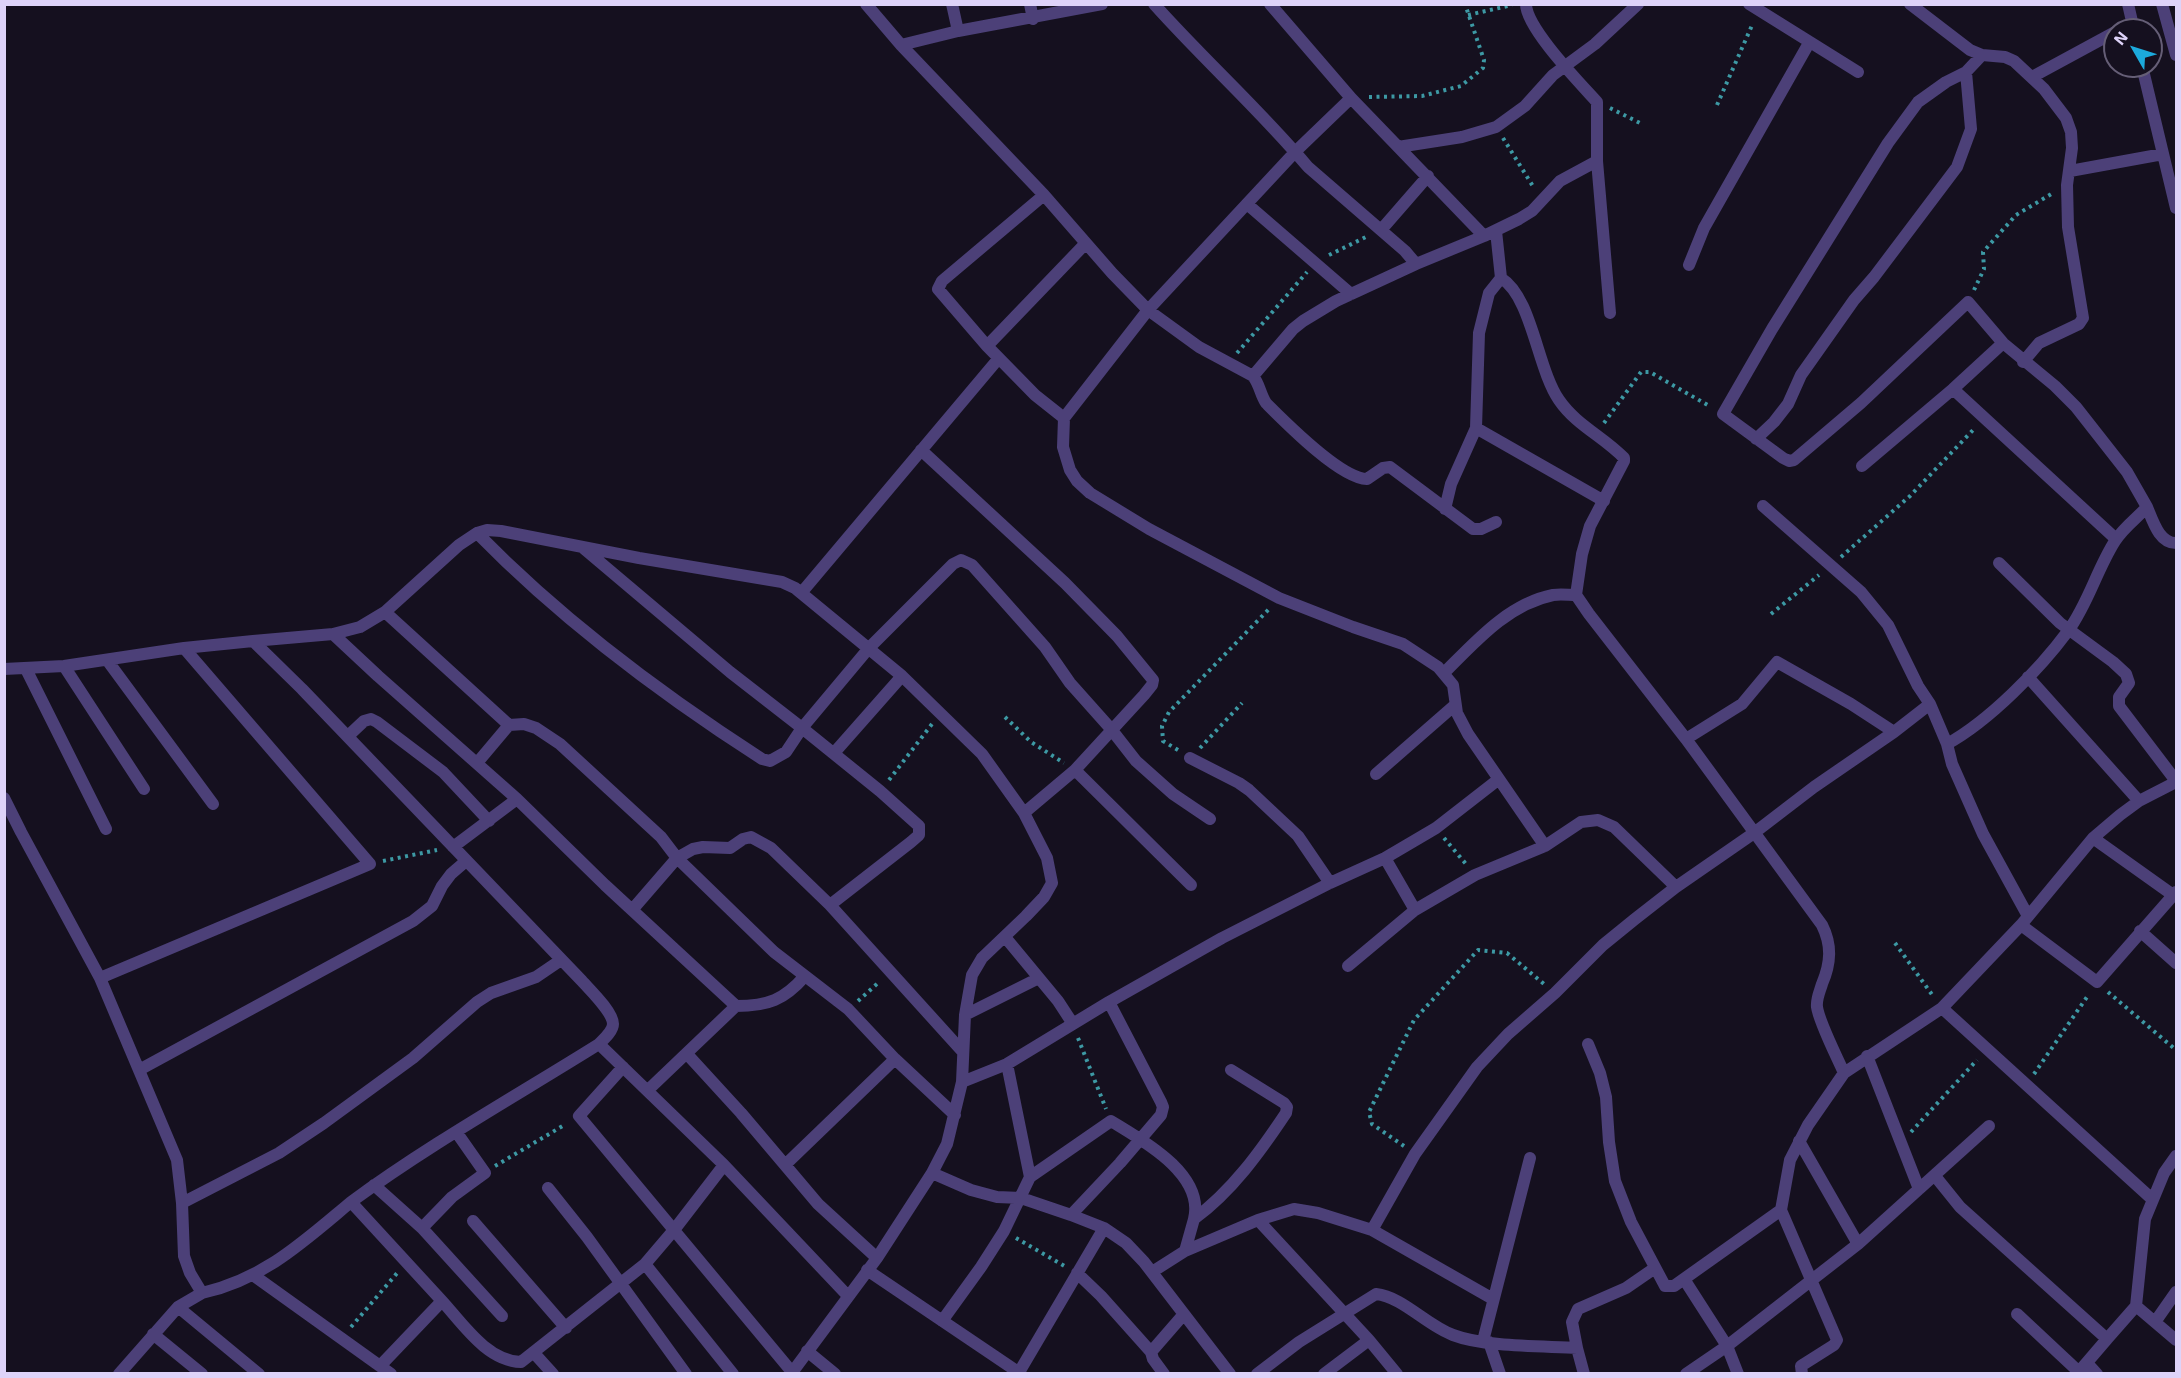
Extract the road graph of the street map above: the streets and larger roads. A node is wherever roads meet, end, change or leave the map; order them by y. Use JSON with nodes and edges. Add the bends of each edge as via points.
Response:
{"nodes":[{"id":1,"x":866,"y":4,"type":"edge"},
{"id":2,"x":952,"y":4,"type":"edge"},
{"id":3,"x":1030,"y":4,"type":"edge"},
{"id":4,"x":1102,"y":4,"type":"edge"},
{"id":5,"x":1154,"y":4,"type":"edge"},
{"id":6,"x":1270,"y":4,"type":"edge"},
{"id":7,"x":1526,"y":4,"type":"edge"},
{"id":8,"x":1638,"y":4,"type":"edge"},
{"id":9,"x":1910,"y":4,"type":"edge"},
{"id":10,"x":2162,"y":4,"type":"edge"},
{"id":11,"x":1757,"y":7,"type":"edge"},
{"id":12,"x":1033,"y":19,"type":"junction"},
{"id":13,"x":958,"y":31,"type":"junction"},
{"id":14,"x":2103,"y":39,"type":"edge"},
{"id":15,"x":1809,"y":43,"type":"junction"},
{"id":16,"x":901,"y":45,"type":"junction"},
{"id":17,"x":1982,"y":55,"type":"junction"},
{"id":18,"x":2176,"y":55,"type":"edge"},
{"id":19,"x":1564,"y":66,"type":"junction"},
{"id":20,"x":1858,"y":72,"type":"dead end"},
{"id":21,"x":1966,"y":72,"type":"junction"},
{"id":22,"x":2032,"y":77,"type":"junction"},
{"id":23,"x":2145,"y":78,"type":"edge"},
{"id":24,"x":1351,"y":98,"type":"junction"},
{"id":25,"x":1398,"y":147,"type":"junction"},
{"id":26,"x":1296,"y":151,"type":"junction"},
{"id":27,"x":2163,"y":154,"type":"junction"},
{"id":28,"x":1597,"y":161,"type":"junction"},
{"id":29,"x":2070,"y":171,"type":"junction"},
{"id":30,"x":1428,"y":176,"type":"junction"},
{"id":31,"x":1044,"y":195,"type":"junction"},
{"id":32,"x":1247,"y":204,"type":"junction"},
{"id":33,"x":2176,"y":208,"type":"edge"},
{"id":34,"x":1380,"y":230,"type":"junction"},
{"id":35,"x":1490,"y":234,"type":"junction"},
{"id":36,"x":1086,"y":243,"type":"junction"},
{"id":37,"x":1416,"y":264,"type":"junction"},
{"id":38,"x":1689,"y":265,"type":"dead end"},
{"id":39,"x":1501,"y":278,"type":"junction"},
{"id":40,"x":1351,"y":294,"type":"junction"},
{"id":41,"x":1148,"y":310,"type":"junction"},
{"id":42,"x":1610,"y":313,"type":"dead end"},
{"id":43,"x":2003,"y":343,"type":"junction"},
{"id":44,"x":987,"y":346,"type":"junction"},
{"id":45,"x":999,"y":358,"type":"junction"},
{"id":46,"x":2023,"y":362,"type":"junction"},
{"id":47,"x":1253,"y":376,"type":"junction"},
{"id":48,"x":1953,"y":389,"type":"junction"},
{"id":49,"x":1064,"y":418,"type":"junction"},
{"id":50,"x":1476,"y":428,"type":"junction"},
{"id":51,"x":1756,"y":439,"type":"junction"},
{"id":52,"x":921,"y":450,"type":"junction"},
{"id":53,"x":1862,"y":466,"type":"dead end"},
{"id":54,"x":1604,"y":501,"type":"junction"},
{"id":55,"x":1763,"y":506,"type":"dead end"},
{"id":56,"x":2147,"y":507,"type":"junction"},
{"id":57,"x":1444,"y":509,"type":"junction"},
{"id":58,"x":1496,"y":522,"type":"dead end"},
{"id":59,"x":477,"y":533,"type":"junction"},
{"id":60,"x":2116,"y":539,"type":"junction"},
{"id":61,"x":2176,"y":543,"type":"edge"},
{"id":62,"x":582,"y":547,"type":"junction"},
{"id":63,"x":1999,"y":563,"type":"dead end"},
{"id":64,"x":802,"y":592,"type":"junction"},
{"id":65,"x":1576,"y":595,"type":"junction"},
{"id":66,"x":386,"y":612,"type":"junction"},
{"id":67,"x":2069,"y":630,"type":"junction"},
{"id":68,"x":333,"y":634,"type":"junction"},
{"id":69,"x":253,"y":641,"type":"junction"},
{"id":70,"x":184,"y":648,"type":"junction"},
{"id":71,"x":869,"y":648,"type":"junction"},
{"id":72,"x":107,"y":660,"type":"junction"},
{"id":73,"x":64,"y":666,"type":"junction"},
{"id":74,"x":4,"y":669,"type":"edge"},
{"id":75,"x":26,"y":669,"type":"junction"},
{"id":76,"x":1444,"y":673,"type":"junction"},
{"id":77,"x":902,"y":676,"type":"junction"},
{"id":78,"x":2028,"y":677,"type":"junction"},
{"id":79,"x":1930,"y":704,"type":"junction"},
{"id":80,"x":1455,"y":705,"type":"junction"},
{"id":81,"x":509,"y":725,"type":"junction"},
{"id":82,"x":802,"y":728,"type":"junction"},
{"id":83,"x":1112,"y":729,"type":"junction"},
{"id":84,"x":1894,"y":732,"type":"junction"},
{"id":85,"x":348,"y":736,"type":"junction"},
{"id":86,"x":1686,"y":739,"type":"junction"},
{"id":87,"x":1947,"y":744,"type":"junction"},
{"id":88,"x":834,"y":753,"type":"junction"},
{"id":89,"x":1190,"y":758,"type":"road end"},
{"id":90,"x":477,"y":763,"type":"junction"},
{"id":91,"x":1075,"y":770,"type":"junction"},
{"id":92,"x":1376,"y":774,"type":"dead end"},
{"id":93,"x":1499,"y":779,"type":"junction"},
{"id":94,"x":2176,"y":782,"type":"edge"},
{"id":95,"x":144,"y":789,"type":"dead end"},
{"id":96,"x":4,"y":798,"type":"edge"},
{"id":97,"x":517,"y":799,"type":"junction"},
{"id":98,"x":2139,"y":801,"type":"junction"},
{"id":99,"x":213,"y":804,"type":"dead end"},
{"id":100,"x":1024,"y":813,"type":"junction"},
{"id":101,"x":1210,"y":819,"type":"dead end"},
{"id":102,"x":489,"y":821,"type":"junction"},
{"id":103,"x":106,"y":829,"type":"dead end"},
{"id":104,"x":1754,"y":833,"type":"junction"},
{"id":105,"x":2093,"y":838,"type":"junction"},
{"id":106,"x":1545,"y":846,"type":"junction"},
{"id":107,"x":453,"y":847,"type":"junction"},
{"id":108,"x":677,"y":858,"type":"junction"},
{"id":109,"x":1385,"y":858,"type":"junction"},
{"id":110,"x":466,"y":861,"type":"junction"},
{"id":111,"x":1330,"y":883,"type":"junction"},
{"id":112,"x":1191,"y":885,"type":"dead end"},
{"id":113,"x":1676,"y":887,"type":"junction"},
{"id":114,"x":2175,"y":893,"type":"edge"},
{"id":115,"x":830,"y":905,"type":"junction"},
{"id":116,"x":632,"y":910,"type":"junction"},
{"id":117,"x":1415,"y":910,"type":"junction"},
{"id":118,"x":2025,"y":921,"type":"junction"},
{"id":119,"x":2140,"y":931,"type":"junction"},
{"id":120,"x":1005,"y":937,"type":"junction"},
{"id":121,"x":561,"y":960,"type":"junction"},
{"id":122,"x":2176,"y":963,"type":"edge"},
{"id":123,"x":1348,"y":966,"type":"dead end"},
{"id":124,"x":805,"y":976,"type":"junction"},
{"id":125,"x":100,"y":978,"type":"junction"},
{"id":126,"x":1039,"y":978,"type":"junction"},
{"id":127,"x":1109,"y":1002,"type":"junction"},
{"id":128,"x":736,"y":1006,"type":"junction"},
{"id":129,"x":1942,"y":1008,"type":"junction"},
{"id":130,"x":965,"y":1016,"type":"junction"},
{"id":131,"x":1072,"y":1024,"type":"junction"},
{"id":132,"x":599,"y":1044,"type":"junction"},
{"id":133,"x":1588,"y":1044,"type":"dead end"},
{"id":134,"x":963,"y":1052,"type":"junction"},
{"id":135,"x":687,"y":1054,"type":"junction"},
{"id":136,"x":1867,"y":1056,"type":"junction"},
{"id":137,"x":895,"y":1059,"type":"junction"},
{"id":138,"x":1007,"y":1064,"type":"junction"},
{"id":139,"x":623,"y":1067,"type":"junction"},
{"id":140,"x":1231,"y":1070,"type":"dead end"},
{"id":141,"x":139,"y":1071,"type":"junction"},
{"id":142,"x":1844,"y":1073,"type":"junction"},
{"id":143,"x":962,"y":1082,"type":"junction"},
{"id":144,"x":648,"y":1090,"type":"junction"},
{"id":145,"x":955,"y":1115,"type":"junction"},
{"id":146,"x":1989,"y":1126,"type":"dead end"},
{"id":147,"x":457,"y":1133,"type":"junction"},
{"id":148,"x":1141,"y":1139,"type":"junction"},
{"id":149,"x":1799,"y":1141,"type":"junction"},
{"id":150,"x":2176,"y":1156,"type":"edge"},
{"id":151,"x":1530,"y":1158,"type":"dead end"},
{"id":152,"x":724,"y":1165,"type":"junction"},
{"id":153,"x":785,"y":1165,"type":"junction"},
{"id":154,"x":932,"y":1173,"type":"junction"},
{"id":155,"x":1935,"y":1176,"type":"junction"},
{"id":156,"x":1030,"y":1177,"type":"junction"},
{"id":157,"x":374,"y":1185,"type":"junction"},
{"id":158,"x":548,"y":1188,"type":"dead end"},
{"id":159,"x":1919,"y":1189,"type":"junction"},
{"id":160,"x":1021,"y":1198,"type":"junction"},
{"id":161,"x":2152,"y":1199,"type":"junction"},
{"id":162,"x":351,"y":1202,"type":"junction"},
{"id":163,"x":182,"y":1203,"type":"junction"},
{"id":164,"x":1781,"y":1210,"type":"junction"},
{"id":165,"x":1071,"y":1215,"type":"junction"},
{"id":166,"x":1194,"y":1219,"type":"junction"},
{"id":167,"x":1258,"y":1220,"type":"junction"},
{"id":168,"x":473,"y":1221,"type":"dead end"},
{"id":169,"x":422,"y":1228,"type":"junction"},
{"id":170,"x":1104,"y":1228,"type":"junction"},
{"id":171,"x":674,"y":1230,"type":"junction"},
{"id":172,"x":1372,"y":1230,"type":"junction"},
{"id":173,"x":1858,"y":1244,"type":"junction"},
{"id":174,"x":1185,"y":1251,"type":"junction"},
{"id":175,"x":877,"y":1258,"type":"junction"},
{"id":176,"x":645,"y":1264,"type":"junction"},
{"id":177,"x":1655,"y":1268,"type":"junction"},
{"id":178,"x":867,"y":1270,"type":"junction"},
{"id":179,"x":1152,"y":1272,"type":"junction"},
{"id":180,"x":1077,"y":1273,"type":"junction"},
{"id":181,"x":253,"y":1275,"type":"junction"},
{"id":182,"x":1684,"y":1280,"type":"junction"},
{"id":183,"x":1812,"y":1281,"type":"junction"},
{"id":184,"x":620,"y":1286,"type":"junction"},
{"id":185,"x":2176,"y":1292,"type":"edge"},
{"id":186,"x":202,"y":1293,"type":"junction"},
{"id":187,"x":848,"y":1296,"type":"junction"},
{"id":188,"x":1492,"y":1299,"type":"junction"},
{"id":189,"x":442,"y":1301,"type":"junction"},
{"id":190,"x":2136,"y":1305,"type":"junction"},
{"id":191,"x":178,"y":1307,"type":"junction"},
{"id":192,"x":1184,"y":1314,"type":"junction"},
{"id":193,"x":1345,"y":1314,"type":"junction"},
{"id":194,"x":2017,"y":1314,"type":"dead end"},
{"id":195,"x":502,"y":1316,"type":"dead end"},
{"id":196,"x":942,"y":1321,"type":"junction"},
{"id":197,"x":2155,"y":1322,"type":"junction"},
{"id":198,"x":566,"y":1328,"type":"junction"},
{"id":199,"x":153,"y":1334,"type":"junction"},
{"id":200,"x":2107,"y":1338,"type":"junction"},
{"id":201,"x":1369,"y":1340,"type":"junction"},
{"id":202,"x":2176,"y":1340,"type":"edge"},
{"id":203,"x":1486,"y":1341,"type":"junction"},
{"id":204,"x":1726,"y":1346,"type":"junction"},
{"id":205,"x":1577,"y":1348,"type":"junction"},
{"id":206,"x":807,"y":1351,"type":"junction"},
{"id":207,"x":1151,"y":1352,"type":"junction"},
{"id":208,"x":534,"y":1353,"type":"junction"},
{"id":209,"x":380,"y":1366,"type":"junction"},
{"id":210,"x":2081,"y":1369,"type":"edge"},
{"id":211,"x":791,"y":1373,"type":"edge"},
{"id":212,"x":1019,"y":1373,"type":"edge"},
{"id":213,"x":119,"y":1374,"type":"edge"},
{"id":214,"x":201,"y":1374,"type":"edge"},
{"id":215,"x":259,"y":1374,"type":"edge"},
{"id":216,"x":391,"y":1374,"type":"edge"},
{"id":217,"x":553,"y":1374,"type":"edge"},
{"id":218,"x":686,"y":1374,"type":"edge"},
{"id":219,"x":733,"y":1374,"type":"edge"},
{"id":220,"x":835,"y":1374,"type":"edge"},
{"id":221,"x":1164,"y":1374,"type":"edge"},
{"id":222,"x":1230,"y":1374,"type":"edge"},
{"id":223,"x":1257,"y":1374,"type":"edge"},
{"id":224,"x":1324,"y":1374,"type":"edge"},
{"id":225,"x":1396,"y":1374,"type":"edge"},
{"id":226,"x":1500,"y":1374,"type":"edge"},
{"id":227,"x":1584,"y":1374,"type":"edge"},
{"id":228,"x":1686,"y":1374,"type":"edge"},
{"id":229,"x":1738,"y":1374,"type":"edge"},
{"id":230,"x":1802,"y":1374,"type":"edge"},
{"id":231,"x":2097,"y":1374,"type":"edge"}],
"edges":[{"from":1,"to":16,"type":"street"},
{"from":2,"to":13,"type":"street"},
{"from":3,"to":12,"type":"street"},
{"from":4,"to":12,"type":"street"},
{"from":5,"to":26,"type":"street"},
{"from":6,"to":24,"type":"street"},
{"from":7,"to":19,"type":"street","via":[[1527,15]]},
{"from":8,"to":19,"type":"street","via":[[1595,44]]},
{"from":9,"to":17,"type":"street","via":[[1962,45]]},
{"from":10,"to":18,"type":"street"},
{"from":11,"to":15,"type":"street"},
{"from":12,"to":13,"type":"street"},
{"from":13,"to":16,"type":"street"},
{"from":14,"to":22,"type":"street"},
{"from":15,"to":20,"type":"street"},
{"from":15,"to":38,"type":"street","via":[[1704,228]]},
{"from":16,"to":31,"type":"street"},
{"from":17,"to":21,"type":"street"},
{"from":17,"to":22,"type":"street","via":[[2005,57]]},
{"from":19,"to":25,"type":"street","via":[[1525,106],[1496,127]]},
{"from":19,"to":28,"type":"street","via":[[1597,102]]},
{"from":21,"to":51,"type":"street","via":[[1971,129],[1957,167],[1854,300],[1801,375],[1788,404]]},
{"from":21,"to":51,"type":"street","via":[[1918,102],[1888,143],[1723,414]]},
{"from":22,"to":29,"type":"street","via":[[2057,105],[2072,132]]},
{"from":23,"to":27,"type":"street"},
{"from":24,"to":25,"type":"street"},
{"from":24,"to":26,"type":"street"},
{"from":25,"to":30,"type":"street"},
{"from":26,"to":32,"type":"street"},
{"from":26,"to":34,"type":"street","via":[[1308,168]]},
{"from":27,"to":29,"type":"street"},
{"from":27,"to":33,"type":"street"},
{"from":28,"to":35,"type":"street","via":[[1560,182],[1532,211]]},
{"from":28,"to":42,"type":"street"},
{"from":29,"to":46,"type":"street","via":[[2068,228],[2083,318],[2079,324],[2039,343]]},
{"from":30,"to":34,"type":"street"},
{"from":30,"to":35,"type":"street"},
{"from":31,"to":36,"type":"street"},
{"from":31,"to":44,"type":"street","via":[[939,285],[948,302]]},
{"from":32,"to":40,"type":"street"},
{"from":32,"to":41,"type":"street"},
{"from":34,"to":37,"type":"street"},
{"from":35,"to":37,"type":"street"},
{"from":35,"to":39,"type":"street"},
{"from":36,"to":41,"type":"street"},
{"from":36,"to":44,"type":"street"},
{"from":37,"to":40,"type":"street"},
{"from":39,"to":50,"type":"street","via":[[1489,293],[1479,333]]},
{"from":39,"to":54,"type":"street","via":[[1516,291],[1559,400],[1574,418],[1623,457]]},
{"from":40,"to":47,"type":"street","via":[[1295,327]]},
{"from":41,"to":47,"type":"street","via":[[1199,347]]},
{"from":41,"to":49,"type":"street"},
{"from":43,"to":46,"type":"street"},
{"from":43,"to":48,"type":"street"},
{"from":43,"to":51,"type":"street","via":[[1968,302],[1798,457],[1789,461]]},
{"from":44,"to":45,"type":"street"},
{"from":45,"to":49,"type":"street"},
{"from":45,"to":52,"type":"street"},
{"from":46,"to":56,"type":"street","via":[[2076,406],[2127,472]]},
{"from":47,"to":57,"type":"street","via":[[1266,403],[1340,468],[1367,479],[1390,467]]},
{"from":48,"to":53,"type":"street"},
{"from":48,"to":60,"type":"street"},
{"from":49,"to":76,"type":"street","via":[[1063,447],[1070,470],[1090,493],[1279,598],[1403,644]]},
{"from":50,"to":54,"type":"street"},
{"from":50,"to":57,"type":"street"},
{"from":52,"to":64,"type":"street"},
{"from":52,"to":83,"type":"street","via":[[1065,583],[1152,678],[1152,685]]},
{"from":54,"to":65,"type":"street","via":[[1582,554]]},
{"from":55,"to":79,"type":"street","via":[[1862,592],[1880,613]]},
{"from":56,"to":60,"type":"street"},
{"from":56,"to":61,"type":"street","via":[[2159,532],[2170,543]]},
{"from":57,"to":58,"type":"street","via":[[1473,529]]},
{"from":59,"to":62,"type":"street","via":[[501,531]]},
{"from":59,"to":66,"type":"street"},
{"from":59,"to":82,"type":"street","via":[[531,586],[656,686],[762,759],[770,761],[786,752]]},
{"from":60,"to":67,"type":"street"},
{"from":62,"to":64,"type":"street","via":[[782,582]]},
{"from":62,"to":82,"type":"street"},
{"from":63,"to":67,"type":"street"},
{"from":64,"to":71,"type":"street"},
{"from":65,"to":76,"type":"street","via":[[1554,595],[1522,607],[1498,622]]},
{"from":65,"to":86,"type":"street"},
{"from":66,"to":68,"type":"street","via":[[360,627]]},
{"from":66,"to":81,"type":"street"},
{"from":67,"to":78,"type":"street"},
{"from":67,"to":94,"type":"street","via":[[2126,674],[2129,683],[2119,697],[2119,706]]},
{"from":68,"to":69,"type":"street"},
{"from":68,"to":90,"type":"street"},
{"from":69,"to":70,"type":"street"},
{"from":69,"to":85,"type":"street"},
{"from":70,"to":72,"type":"street"},
{"from":70,"to":125,"type":"street","via":[[370,864]]},
{"from":71,"to":77,"type":"street"},
{"from":71,"to":82,"type":"street"},
{"from":71,"to":83,"type":"street","via":[[953,564],[967,561]]},
{"from":72,"to":73,"type":"street"},
{"from":72,"to":99,"type":"street"},
{"from":73,"to":75,"type":"street"},
{"from":73,"to":95,"type":"street"},
{"from":74,"to":75,"type":"street"},
{"from":75,"to":103,"type":"street"},
{"from":76,"to":80,"type":"street","via":[[1453,685]]},
{"from":77,"to":88,"type":"street"},
{"from":77,"to":100,"type":"street","via":[[982,754]]},
{"from":78,"to":87,"type":"street","via":[[1980,722]]},
{"from":78,"to":98,"type":"street"},
{"from":79,"to":84,"type":"street"},
{"from":79,"to":87,"type":"street"},
{"from":80,"to":92,"type":"street"},
{"from":80,"to":93,"type":"street","via":[[1468,734]]},
{"from":81,"to":90,"type":"street"},
{"from":81,"to":108,"type":"street","via":[[536,728],[560,744],[661,837]]},
{"from":82,"to":88,"type":"street"},
{"from":83,"to":91,"type":"street"},
{"from":83,"to":101,"type":"street","via":[[1148,774]]},
{"from":84,"to":86,"type":"street","via":[[1777,662],[1742,704]]},
{"from":84,"to":104,"type":"street"},
{"from":85,"to":102,"type":"street","via":[[364,721],[377,722],[443,772]]},
{"from":85,"to":107,"type":"street"},
{"from":86,"to":104,"type":"street"},
{"from":87,"to":118,"type":"street","via":[[1952,764]]},
{"from":88,"to":115,"type":"street","via":[[917,824],[920,831]]},
{"from":89,"to":111,"type":"street","via":[[1249,790],[1298,836]]},
{"from":90,"to":97,"type":"street"},
{"from":91,"to":100,"type":"street"},
{"from":91,"to":112,"type":"street"},
{"from":93,"to":106,"type":"street"},
{"from":93,"to":109,"type":"street","via":[[1436,828]]},
{"from":94,"to":98,"type":"street"},
{"from":96,"to":125,"type":"street"},
{"from":97,"to":102,"type":"street"},
{"from":97,"to":116,"type":"street"},
{"from":98,"to":105,"type":"street"},
{"from":100,"to":120,"type":"street","via":[[1047,858],[1052,884]]},
{"from":102,"to":107,"type":"street"},
{"from":104,"to":113,"type":"street"},
{"from":104,"to":142,"type":"street","via":[[1829,939],[1828,970],[1817,1006]]},
{"from":105,"to":114,"type":"street"},
{"from":105,"to":118,"type":"street"},
{"from":106,"to":113,"type":"street","via":[[1581,822],[1598,820],[1614,827]]},
{"from":106,"to":117,"type":"street","via":[[1475,875]]},
{"from":107,"to":110,"type":"street"},
{"from":108,"to":115,"type":"street","via":[[703,847],[730,848],[751,837],[771,848]]},
{"from":108,"to":116,"type":"street"},
{"from":108,"to":124,"type":"street","via":[[774,952]]},
{"from":109,"to":111,"type":"street"},
{"from":109,"to":117,"type":"street"},
{"from":110,"to":121,"type":"street"},
{"from":110,"to":141,"type":"street","via":[[446,880],[432,906],[413,921]]},
{"from":111,"to":127,"type":"street"},
{"from":113,"to":172,"type":"street","via":[[1603,945],[1477,1067],[1414,1154]]},
{"from":114,"to":119,"type":"street"},
{"from":115,"to":134,"type":"street"},
{"from":116,"to":128,"type":"street"},
{"from":117,"to":123,"type":"street"},
{"from":118,"to":119,"type":"street","via":[[2097,982]]},
{"from":118,"to":129,"type":"street"},
{"from":119,"to":122,"type":"street"},
{"from":120,"to":126,"type":"street"},
{"from":120,"to":130,"type":"street","via":[[976,967]]},
{"from":121,"to":132,"type":"street","via":[[610,1017],[613,1024]]},
{"from":121,"to":163,"type":"street","via":[[536,977],[477,1002],[412,1058],[279,1153]]},
{"from":124,"to":128,"type":"street","via":[[777,1000]]},
{"from":124,"to":137,"type":"street","via":[[848,1009]]},
{"from":125,"to":141,"type":"street"},
{"from":126,"to":130,"type":"street"},
{"from":126,"to":131,"type":"street"},
{"from":127,"to":131,"type":"street"},
{"from":127,"to":148,"type":"street","via":[[1163,1107]]},
{"from":128,"to":135,"type":"street"},
{"from":129,"to":136,"type":"street"},
{"from":129,"to":161,"type":"street"},
{"from":130,"to":134,"type":"street"},
{"from":131,"to":138,"type":"street"},
{"from":132,"to":139,"type":"street"},
{"from":132,"to":147,"type":"street"},
{"from":133,"to":177,"type":"street","via":[[1606,1097],[1615,1181],[1630,1222]]},
{"from":134,"to":143,"type":"street"},
{"from":135,"to":144,"type":"street"},
{"from":135,"to":153,"type":"street"},
{"from":136,"to":142,"type":"street"},
{"from":136,"to":159,"type":"street"},
{"from":137,"to":145,"type":"street"},
{"from":137,"to":153,"type":"street"},
{"from":138,"to":143,"type":"street"},
{"from":138,"to":156,"type":"street"},
{"from":139,"to":144,"type":"street"},
{"from":139,"to":171,"type":"street","via":[[579,1116]]},
{"from":140,"to":166,"type":"street","via":[[1284,1103],[1286,1113],[1260,1152]]},
{"from":141,"to":163,"type":"street","via":[[177,1160]]},
{"from":142,"to":149,"type":"street"},
{"from":143,"to":145,"type":"street"},
{"from":144,"to":152,"type":"street"},
{"from":145,"to":154,"type":"street"},
{"from":146,"to":155,"type":"street"},
{"from":147,"to":157,"type":"street"},
{"from":147,"to":169,"type":"street","via":[[484,1173],[452,1197]]},
{"from":148,"to":156,"type":"street","via":[[1111,1121]]},
{"from":148,"to":165,"type":"street"},
{"from":148,"to":166,"type":"street","via":[[1170,1160],[1189,1187],[1195,1202]]},
{"from":149,"to":164,"type":"street","via":[[1790,1160]]},
{"from":149,"to":173,"type":"street"},
{"from":150,"to":161,"type":"street"},
{"from":151,"to":188,"type":"street"},
{"from":152,"to":171,"type":"street"},
{"from":152,"to":187,"type":"street"},
{"from":153,"to":175,"type":"street","via":[[818,1204]]},
{"from":154,"to":160,"type":"street","via":[[971,1190]]},
{"from":154,"to":175,"type":"street"},
{"from":155,"to":159,"type":"street"},
{"from":155,"to":200,"type":"street","via":[[1960,1207]]},
{"from":156,"to":160,"type":"street"},
{"from":157,"to":162,"type":"street"},
{"from":157,"to":169,"type":"street"},
{"from":158,"to":184,"type":"street"},
{"from":159,"to":173,"type":"street"},
{"from":160,"to":165,"type":"street"},
{"from":160,"to":196,"type":"street","via":[[981,1267]]},
{"from":161,"to":190,"type":"street","via":[[2142,1230]]},
{"from":162,"to":181,"type":"street"},
{"from":162,"to":189,"type":"street"},
{"from":163,"to":186,"type":"street","via":[[184,1256]]},
{"from":164,"to":182,"type":"street"},
{"from":164,"to":183,"type":"street"},
{"from":165,"to":170,"type":"street"},
{"from":166,"to":174,"type":"street"},
{"from":167,"to":172,"type":"street","via":[[1294,1209]]},
{"from":167,"to":174,"type":"street"},
{"from":167,"to":193,"type":"street"},
{"from":168,"to":198,"type":"street"},
{"from":169,"to":195,"type":"street"},
{"from":170,"to":179,"type":"street","via":[[1126,1243]]},
{"from":170,"to":180,"type":"street"},
{"from":171,"to":176,"type":"street"},
{"from":171,"to":211,"type":"street"},
{"from":172,"to":188,"type":"street"},
{"from":173,"to":183,"type":"street"},
{"from":174,"to":179,"type":"street"},
{"from":175,"to":178,"type":"street"},
{"from":176,"to":184,"type":"street"},
{"from":176,"to":219,"type":"street"},
{"from":177,"to":182,"type":"street","via":[[1665,1287]]},
{"from":177,"to":205,"type":"street","via":[[1626,1288],[1578,1309],[1572,1322]]},
{"from":178,"to":187,"type":"street"},
{"from":178,"to":196,"type":"street"},
{"from":179,"to":192,"type":"street"},
{"from":180,"to":207,"type":"street"},
{"from":180,"to":212,"type":"street"},
{"from":181,"to":186,"type":"street"},
{"from":181,"to":209,"type":"street"},
{"from":182,"to":204,"type":"street"},
{"from":183,"to":204,"type":"street"},
{"from":183,"to":230,"type":"street","via":[[1837,1340],[1804,1364]]},
{"from":184,"to":198,"type":"street"},
{"from":184,"to":218,"type":"street"},
{"from":185,"to":197,"type":"street"},
{"from":186,"to":191,"type":"street"},
{"from":187,"to":206,"type":"street"},
{"from":188,"to":203,"type":"street"},
{"from":189,"to":208,"type":"street","via":[[483,1346],[498,1355],[521,1362]]},
{"from":189,"to":209,"type":"street"},
{"from":190,"to":197,"type":"street"},
{"from":190,"to":200,"type":"street"},
{"from":191,"to":199,"type":"street"},
{"from":191,"to":215,"type":"street"},
{"from":192,"to":207,"type":"street"},
{"from":192,"to":222,"type":"street"},
{"from":193,"to":201,"type":"street"},
{"from":193,"to":203,"type":"street","via":[[1373,1295],[1381,1295],[1437,1328]]},
{"from":193,"to":223,"type":"street"},
{"from":194,"to":210,"type":"street"},
{"from":196,"to":212,"type":"street"},
{"from":197,"to":202,"type":"street"},
{"from":198,"to":208,"type":"street"},
{"from":199,"to":213,"type":"street"},
{"from":199,"to":214,"type":"street"},
{"from":200,"to":210,"type":"street"},
{"from":201,"to":224,"type":"street"},
{"from":201,"to":225,"type":"street"},
{"from":203,"to":205,"type":"street"},
{"from":203,"to":226,"type":"street"},
{"from":204,"to":228,"type":"street"},
{"from":204,"to":229,"type":"street"},
{"from":205,"to":227,"type":"street"},
{"from":206,"to":211,"type":"street"},
{"from":206,"to":220,"type":"street"},
{"from":207,"to":221,"type":"street"},
{"from":208,"to":217,"type":"street"},
{"from":209,"to":216,"type":"street"},
{"from":210,"to":231,"type":"street"}]}
